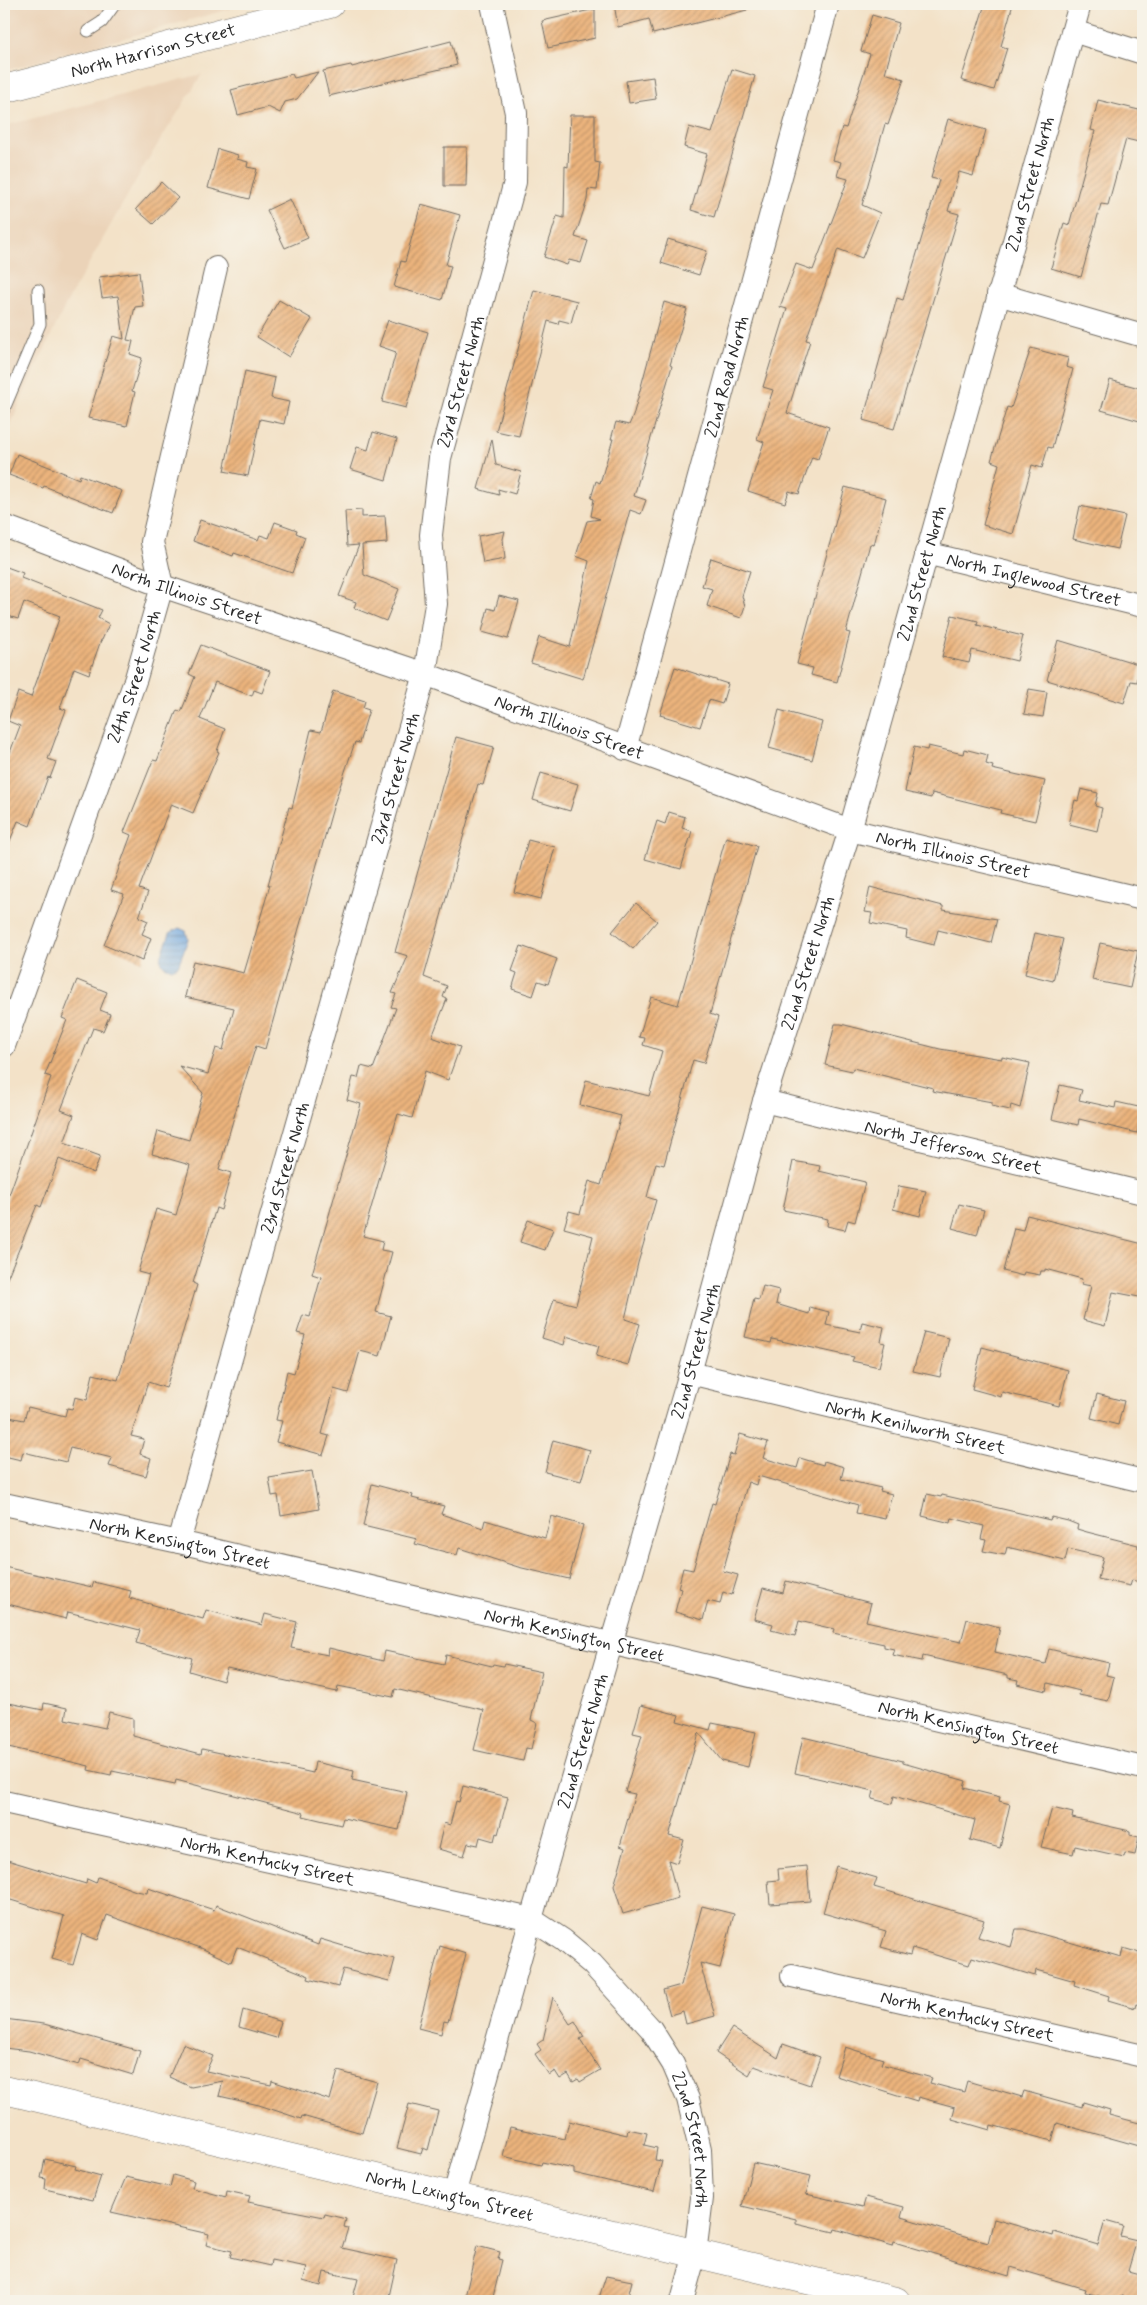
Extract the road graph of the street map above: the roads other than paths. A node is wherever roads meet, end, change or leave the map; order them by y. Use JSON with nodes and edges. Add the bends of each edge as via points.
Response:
{"nodes":[{"id":1,"x":115,"y":4,"type":"edge"},
{"id":2,"x":330,"y":4,"type":"edge"},
{"id":3,"x":492,"y":4,"type":"edge"},
{"id":4,"x":828,"y":4,"type":"edge"},
{"id":5,"x":1080,"y":4,"type":"edge"},
{"id":6,"x":1074,"y":30,"type":"junction"},
{"id":7,"x":88,"y":31,"type":"dead end"},
{"id":8,"x":1143,"y":53,"type":"edge"},
{"id":9,"x":4,"y":89,"type":"edge"},
{"id":10,"x":216,"y":268,"type":"dead end"},
{"id":11,"x":38,"y":290,"type":"dead end"},
{"id":12,"x":998,"y":294,"type":"junction"},
{"id":13,"x":1143,"y":336,"type":"edge"},
{"id":14,"x":4,"y":409,"type":"edge"},
{"id":15,"x":4,"y":526,"type":"edge"},
{"id":16,"x":926,"y":553,"type":"junction"},
{"id":17,"x":162,"y":586,"type":"junction"},
{"id":18,"x":1143,"y":606,"type":"edge"},
{"id":19,"x":425,"y":674,"type":"junction"},
{"id":20,"x":625,"y":749,"type":"junction"},
{"id":21,"x":850,"y":830,"type":"junction"},
{"id":22,"x":1143,"y":899,"type":"edge"},
{"id":23,"x":4,"y":1046,"type":"edge"},
{"id":24,"x":764,"y":1101,"type":"junction"},
{"id":25,"x":1143,"y":1193,"type":"edge"},
{"id":26,"x":690,"y":1372,"type":"junction"},
{"id":27,"x":1143,"y":1481,"type":"edge"},
{"id":28,"x":4,"y":1504,"type":"edge"},
{"id":29,"x":179,"y":1542,"type":"junction"},
{"id":30,"x":612,"y":1644,"type":"junction"},
{"id":31,"x":1143,"y":1768,"type":"edge"},
{"id":32,"x":4,"y":1802,"type":"edge"},
{"id":33,"x":531,"y":1919,"type":"junction"},
{"id":34,"x":792,"y":1976,"type":"dead end"},
{"id":35,"x":1143,"y":2056,"type":"edge"},
{"id":36,"x":4,"y":2090,"type":"edge"},
{"id":37,"x":454,"y":2195,"type":"junction"},
{"id":38,"x":695,"y":2254,"type":"junction"},
{"id":39,"x":682,"y":2301,"type":"edge"},
{"id":40,"x":896,"y":2301,"type":"edge"}],
"edges":[{"from":1,"to":7,"type":"lane","via":[[102,22]]},
{"from":2,"to":9,"type":"street","name":"North Harrison Street"},
{"from":3,"to":19,"type":"street","name":"23rd Street North","via":[[516,113],[515,182],[440,458],[431,535],[436,604]]},
{"from":4,"to":20,"type":"street","name":"22nd Road North"},
{"from":5,"to":6,"type":"street","name":"22nd Street North"},
{"from":6,"to":8,"type":"street"},
{"from":6,"to":12,"type":"street","name":"22nd Street North"},
{"from":10,"to":17,"type":"street","name":"24th Street North","via":[[152,542]]},
{"from":11,"to":14,"type":"lane","via":[[40,324]]},
{"from":12,"to":13,"type":"street"},
{"from":12,"to":16,"type":"street","name":"22nd Street North"},
{"from":15,"to":17,"type":"street","name":"North Illinois Street"},
{"from":16,"to":18,"type":"street","name":"North Inglewood Street"},
{"from":16,"to":21,"type":"street","name":"22nd Street North"},
{"from":17,"to":19,"type":"street","name":"North Illinois Street"},
{"from":17,"to":23,"type":"street","name":"24th Street North","via":[[136,678]]},
{"from":19,"to":20,"type":"street","name":"North Illinois Street"},
{"from":19,"to":29,"type":"street","name":"23rd Street North"},
{"from":20,"to":21,"type":"street","name":"North Illinois Street"},
{"from":21,"to":22,"type":"street","name":"North Illinois Street"},
{"from":21,"to":24,"type":"street","name":"22nd Street North"},
{"from":24,"to":25,"type":"street","name":"North Jefferson Street"},
{"from":24,"to":26,"type":"street","name":"22nd Street North"},
{"from":26,"to":27,"type":"street","name":"North Kenilworth Street"},
{"from":26,"to":30,"type":"street","name":"22nd Street North"},
{"from":28,"to":29,"type":"street","name":"North Kensington Street"},
{"from":29,"to":30,"type":"street","name":"North Kensington Street"},
{"from":30,"to":31,"type":"street","name":"North Kensington Street"},
{"from":30,"to":33,"type":"street","name":"22nd Street North"},
{"from":32,"to":33,"type":"street","name":"North Kentucky Street"},
{"from":33,"to":37,"type":"street","name":"22nd Street North"},
{"from":33,"to":38,"type":"street","name":"22nd Street North","via":[[592,1964],[651,2029],[674,2064],[688,2099],[700,2149],[702,2198]]},
{"from":34,"to":35,"type":"street","name":"North Kentucky Street"},
{"from":36,"to":37,"type":"street","name":"North Lexington Street"},
{"from":37,"to":38,"type":"street","name":"North Lexington Street"},
{"from":38,"to":39,"type":"street","name":"22nd Street North"},
{"from":38,"to":40,"type":"street","name":"North Lexington Street"}]}
